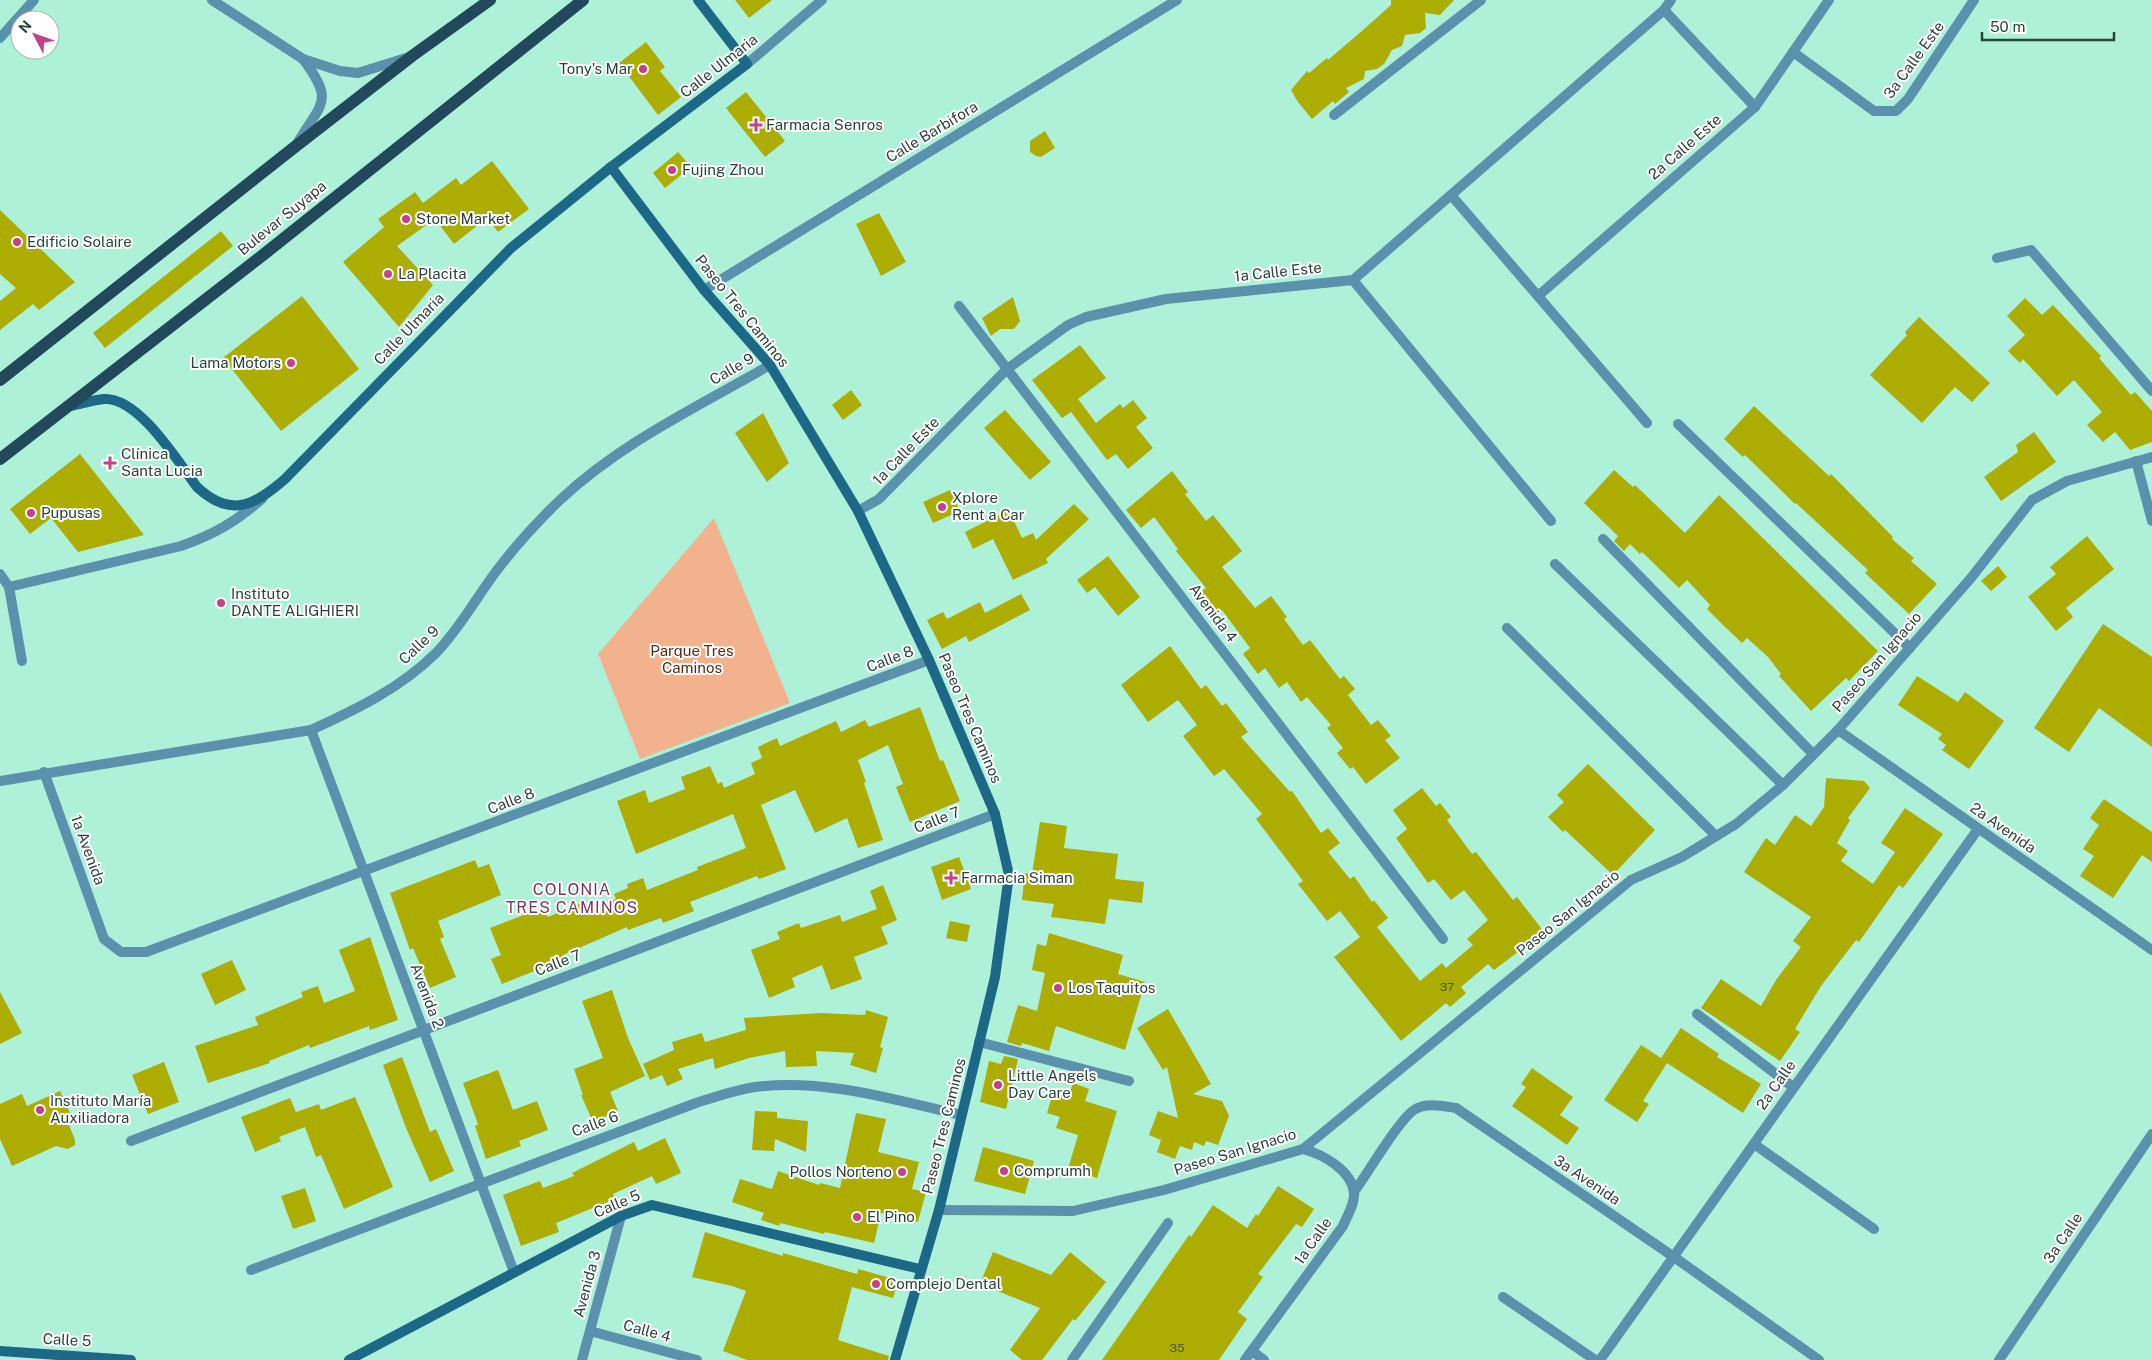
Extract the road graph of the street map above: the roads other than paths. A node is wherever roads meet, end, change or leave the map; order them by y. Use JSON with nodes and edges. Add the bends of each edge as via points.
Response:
{"nodes":[{"id":1,"x":34,"y":0,"type":"edge"},
{"id":2,"x":490,"y":0,"type":"edge"},
{"id":3,"x":583,"y":0,"type":"edge"},
{"id":4,"x":698,"y":0,"type":"edge"},
{"id":5,"x":822,"y":0,"type":"edge"},
{"id":6,"x":1177,"y":0,"type":"edge"},
{"id":7,"x":1481,"y":0,"type":"edge"},
{"id":8,"x":1671,"y":0,"type":"edge"},
{"id":9,"x":1829,"y":0,"type":"edge"},
{"id":10,"x":1974,"y":0,"type":"edge"},
{"id":11,"x":219,"y":2,"type":"edge"},
{"id":12,"x":1664,"y":10,"type":"junction"},
{"id":13,"x":0,"y":38,"type":"edge"},
{"id":14,"x":1793,"y":52,"type":"junction"},
{"id":15,"x":412,"y":56,"type":"junction"},
{"id":16,"x":303,"y":59,"type":"junction"},
{"id":17,"x":747,"y":64,"type":"junction"},
{"id":18,"x":1755,"y":107,"type":"junction"},
{"id":19,"x":1334,"y":115,"type":"dead end"},
{"id":20,"x":296,"y":146,"type":"junction"},
{"id":21,"x":611,"y":168,"type":"junction"},
{"id":22,"x":1451,"y":195,"type":"junction"},
{"id":23,"x":1996,"y":258,"type":"dead end"},
{"id":24,"x":1354,"y":280,"type":"junction"},
{"id":25,"x":704,"y":290,"type":"junction"},
{"id":26,"x":1538,"y":296,"type":"junction"},
{"id":27,"x":959,"y":306,"type":"dead end"},
{"id":28,"x":770,"y":365,"type":"junction"},
{"id":29,"x":1007,"y":369,"type":"junction"},
{"id":30,"x":0,"y":380,"type":"edge"},
{"id":31,"x":2152,"y":391,"type":"edge"},
{"id":32,"x":66,"y":407,"type":"junction"},
{"id":33,"x":1648,"y":422,"type":"dead end"},
{"id":34,"x":1678,"y":424,"type":"dead end"},
{"id":35,"x":2152,"y":457,"type":"edge"},
{"id":36,"x":0,"y":459,"type":"edge"},
{"id":37,"x":2136,"y":462,"type":"junction"},
{"id":38,"x":263,"y":498,"type":"junction"},
{"id":39,"x":858,"y":511,"type":"junction"},
{"id":40,"x":1551,"y":521,"type":"dead end"},
{"id":41,"x":2152,"y":521,"type":"edge"},
{"id":42,"x":1603,"y":539,"type":"dead end"},
{"id":43,"x":1555,"y":564,"type":"dead end"},
{"id":44,"x":0,"y":574,"type":"edge"},
{"id":45,"x":9,"y":587,"type":"junction"},
{"id":46,"x":1508,"y":628,"type":"dead end"},
{"id":47,"x":1910,"y":648,"type":"junction"},
{"id":48,"x":929,"y":660,"type":"junction"},
{"id":49,"x":22,"y":661,"type":"dead end"},
{"id":50,"x":311,"y":730,"type":"junction"},
{"id":51,"x":1838,"y":730,"type":"junction"},
{"id":52,"x":1814,"y":754,"type":"junction"},
{"id":53,"x":44,"y":772,"type":"junction"},
{"id":54,"x":0,"y":781,"type":"edge"},
{"id":55,"x":1783,"y":785,"type":"junction"},
{"id":56,"x":995,"y":814,"type":"junction"},
{"id":57,"x":1978,"y":829,"type":"junction"},
{"id":58,"x":1716,"y":836,"type":"junction"},
{"id":59,"x":364,"y":872,"type":"junction"},
{"id":60,"x":104,"y":939,"type":"joint"},
{"id":61,"x":1443,"y":939,"type":"dead end"},
{"id":62,"x":2152,"y":950,"type":"edge"},
{"id":63,"x":1697,"y":1014,"type":"dead end"},
{"id":64,"x":423,"y":1030,"type":"junction"},
{"id":65,"x":979,"y":1042,"type":"junction"},
{"id":66,"x":1129,"y":1081,"type":"dead end"},
{"id":67,"x":1793,"y":1087,"type":"junction"},
{"id":68,"x":961,"y":1115,"type":"junction"},
{"id":69,"x":2152,"y":1134,"type":"edge"},
{"id":70,"x":131,"y":1141,"type":"dead end"},
{"id":71,"x":1754,"y":1144,"type":"junction"},
{"id":72,"x":1303,"y":1149,"type":"junction"},
{"id":73,"x":480,"y":1182,"type":"junction"},
{"id":74,"x":1354,"y":1192,"type":"junction"},
{"id":75,"x":939,"y":1210,"type":"junction"},
{"id":76,"x":621,"y":1216,"type":"junction"},
{"id":77,"x":1168,"y":1223,"type":"dead end"},
{"id":78,"x":1874,"y":1229,"type":"dead end"},
{"id":79,"x":1674,"y":1257,"type":"junction"},
{"id":80,"x":920,"y":1269,"type":"junction"},
{"id":81,"x":251,"y":1270,"type":"dead end"},
{"id":82,"x":514,"y":1272,"type":"junction"},
{"id":83,"x":1503,"y":1297,"type":"dead end"},
{"id":84,"x":590,"y":1331,"type":"junction"},
{"id":85,"x":0,"y":1351,"type":"edge"},
{"id":86,"x":1248,"y":1356,"type":"edge"},
{"id":87,"x":131,"y":1360,"type":"edge"},
{"id":88,"x":350,"y":1360,"type":"edge"},
{"id":89,"x":582,"y":1360,"type":"edge"},
{"id":90,"x":697,"y":1360,"type":"edge"},
{"id":91,"x":895,"y":1360,"type":"edge"},
{"id":92,"x":1072,"y":1360,"type":"edge"},
{"id":93,"x":1264,"y":1360,"type":"edge"},
{"id":94,"x":1595,"y":1360,"type":"edge"},
{"id":95,"x":1600,"y":1360,"type":"edge"},
{"id":96,"x":1819,"y":1360,"type":"edge"},
{"id":97,"x":1999,"y":1360,"type":"edge"}],
"edges":[{"from":1,"to":13,"type":"street"},
{"from":2,"to":15,"type":"main road"},
{"from":3,"to":32,"type":"main road","name":"Bulevar Suyapa"},
{"from":4,"to":17,"type":"street"},
{"from":5,"to":17,"type":"street","name":"Calle Ulmaria"},
{"from":6,"to":25,"type":"street","name":"Calle Barbifora"},
{"from":7,"to":19,"type":"street"},
{"from":8,"to":12,"type":"street"},
{"from":9,"to":14,"type":"street","name":"2a Calle Este"},
{"from":10,"to":14,"type":"street","name":"3a Calle Este","via":[[1908,99],[1896,111],[1874,111]]},
{"from":11,"to":16,"type":"street"},
{"from":12,"to":18,"type":"street"},
{"from":12,"to":22,"type":"street"},
{"from":14,"to":18,"type":"street","name":"2a Calle Este"},
{"from":15,"to":16,"type":"street","via":[[358,73],[340,71]]},
{"from":15,"to":20,"type":"main road"},
{"from":16,"to":20,"type":"street","via":[[321,84],[322,97],[320,107]]},
{"from":17,"to":21,"type":"street","name":"Calle Ulmaria"},
{"from":18,"to":26,"type":"street","name":"2a Calle Este"},
{"from":20,"to":30,"type":"main road"},
{"from":21,"to":25,"type":"street","name":"Paseo Tres Caminos"},
{"from":21,"to":38,"type":"street","name":"Calle Ulmaria","via":[[511,248]]},
{"from":22,"to":24,"type":"street"},
{"from":22,"to":26,"type":"street"},
{"from":23,"to":31,"type":"street","via":[[2031,250]]},
{"from":24,"to":29,"type":"street","name":"1a Calle Este","via":[[1166,299],[1086,317],[1068,325]]},
{"from":24,"to":40,"type":"street"},
{"from":25,"to":28,"type":"street","name":"Paseo Tres Caminos"},
{"from":26,"to":33,"type":"street"},
{"from":27,"to":29,"type":"street","name":"Avenida 4"},
{"from":28,"to":39,"type":"street","name":"Paseo Tres Caminos"},
{"from":28,"to":50,"type":"street","name":"Calle 9","via":[[641,437],[596,468],[525,536],[501,565],[458,629],[435,654],[384,693]]},
{"from":29,"to":39,"type":"street","name":"1a Calle Este","via":[[879,499]]},
{"from":29,"to":61,"type":"street","name":"Avenida 4"},
{"from":32,"to":36,"type":"main road","name":"Bulevar Suyapa"},
{"from":32,"to":38,"type":"street","name":"Calle Ulmaria","via":[[105,399],[117,401],[140,414],[207,497],[220,504],[234,506]]},
{"from":34,"to":47,"type":"street"},
{"from":35,"to":37,"type":"street","name":"Paseo San Ignacio"},
{"from":37,"to":41,"type":"street"},
{"from":37,"to":47,"type":"street","name":"Paseo San Ignacio","via":[[2067,481],[2032,500],[1971,578]]},
{"from":38,"to":45,"type":"street","via":[[223,529],[181,546]]},
{"from":39,"to":48,"type":"street","name":"Paseo Tres Caminos"},
{"from":42,"to":52,"type":"street"},
{"from":43,"to":55,"type":"street"},
{"from":44,"to":45,"type":"street"},
{"from":45,"to":49,"type":"street"},
{"from":46,"to":58,"type":"street"},
{"from":47,"to":51,"type":"street","name":"Paseo San Ignacio"},
{"from":48,"to":56,"type":"street","name":"Paseo Tres Caminos"},
{"from":48,"to":59,"type":"street","name":"Calle 8"},
{"from":50,"to":53,"type":"street","name":"Calle 9"},
{"from":50,"to":59,"type":"street","name":"Avenida 2"},
{"from":51,"to":52,"type":"street","name":"Paseo San Ignacio"},
{"from":51,"to":57,"type":"street","name":"2a Avenida"},
{"from":52,"to":55,"type":"street","name":"Paseo San Ignacio"},
{"from":53,"to":54,"type":"street","name":"Calle 9"},
{"from":53,"to":60,"type":"street","name":"1a Avenida"},
{"from":55,"to":58,"type":"street","name":"Paseo San Ignacio","via":[[1736,824]]},
{"from":56,"to":64,"type":"street","name":"Calle 7"},
{"from":56,"to":65,"type":"street","name":"Paseo Tres Caminos","via":[[1009,875],[995,977]]},
{"from":57,"to":62,"type":"street","name":"2a Avenida"},
{"from":57,"to":67,"type":"street","name":"2a Calle"},
{"from":58,"to":72,"type":"street","name":"Paseo San Ignacio","via":[[1682,857],[1631,880]]},
{"from":59,"to":60,"type":"street","name":"Calle 8","via":[[146,952],[121,952]]},
{"from":59,"to":64,"type":"street","name":"Avenida 2"},
{"from":63,"to":67,"type":"street"},
{"from":64,"to":70,"type":"street","name":"Calle 7"},
{"from":64,"to":73,"type":"street","name":"Avenida 2"},
{"from":65,"to":66,"type":"street"},
{"from":65,"to":68,"type":"street","name":"Paseo Tres Caminos"},
{"from":67,"to":71,"type":"street","name":"2a Calle"},
{"from":68,"to":73,"type":"street","name":"Calle 6","via":[[819,1086],[754,1088],[696,1103]]},
{"from":68,"to":75,"type":"street","name":"Paseo Tres Caminos"},
{"from":69,"to":97,"type":"street","name":"3a Calle"},
{"from":71,"to":78,"type":"street"},
{"from":71,"to":79,"type":"street","name":"2a Calle"},
{"from":72,"to":74,"type":"street","via":[[1320,1153],[1334,1163],[1347,1177]]},
{"from":72,"to":75,"type":"street","name":"Paseo San Ignacio","via":[[1164,1190],[1073,1211]]},
{"from":73,"to":81,"type":"street","name":"Calle 6"},
{"from":73,"to":82,"type":"street","name":"Avenida 2"},
{"from":74,"to":79,"type":"street","name":"3a Avenida","via":[[1403,1120],[1415,1109],[1434,1105],[1456,1108]]},
{"from":74,"to":86,"type":"street","name":"1a Calle","via":[[1343,1226]]},
{"from":75,"to":80,"type":"street","name":"Paseo Tres Caminos"},
{"from":76,"to":80,"type":"street","name":"Calle 5","via":[[652,1205]]},
{"from":76,"to":82,"type":"street","name":"Calle 5"},
{"from":76,"to":84,"type":"street","name":"Avenida 3"},
{"from":77,"to":92,"type":"street"},
{"from":79,"to":95,"type":"street","name":"2a Calle"},
{"from":79,"to":96,"type":"street","name":"3a Avenida"},
{"from":80,"to":91,"type":"street","name":"Paseo Tres Caminos"},
{"from":82,"to":88,"type":"street","name":"Calle 5"},
{"from":83,"to":94,"type":"street"},
{"from":84,"to":89,"type":"street","name":"Avenida 3"},
{"from":84,"to":90,"type":"street","name":"Calle 4"},
{"from":85,"to":87,"type":"street","name":"Calle 5"},
{"from":86,"to":93,"type":"street"}]}
